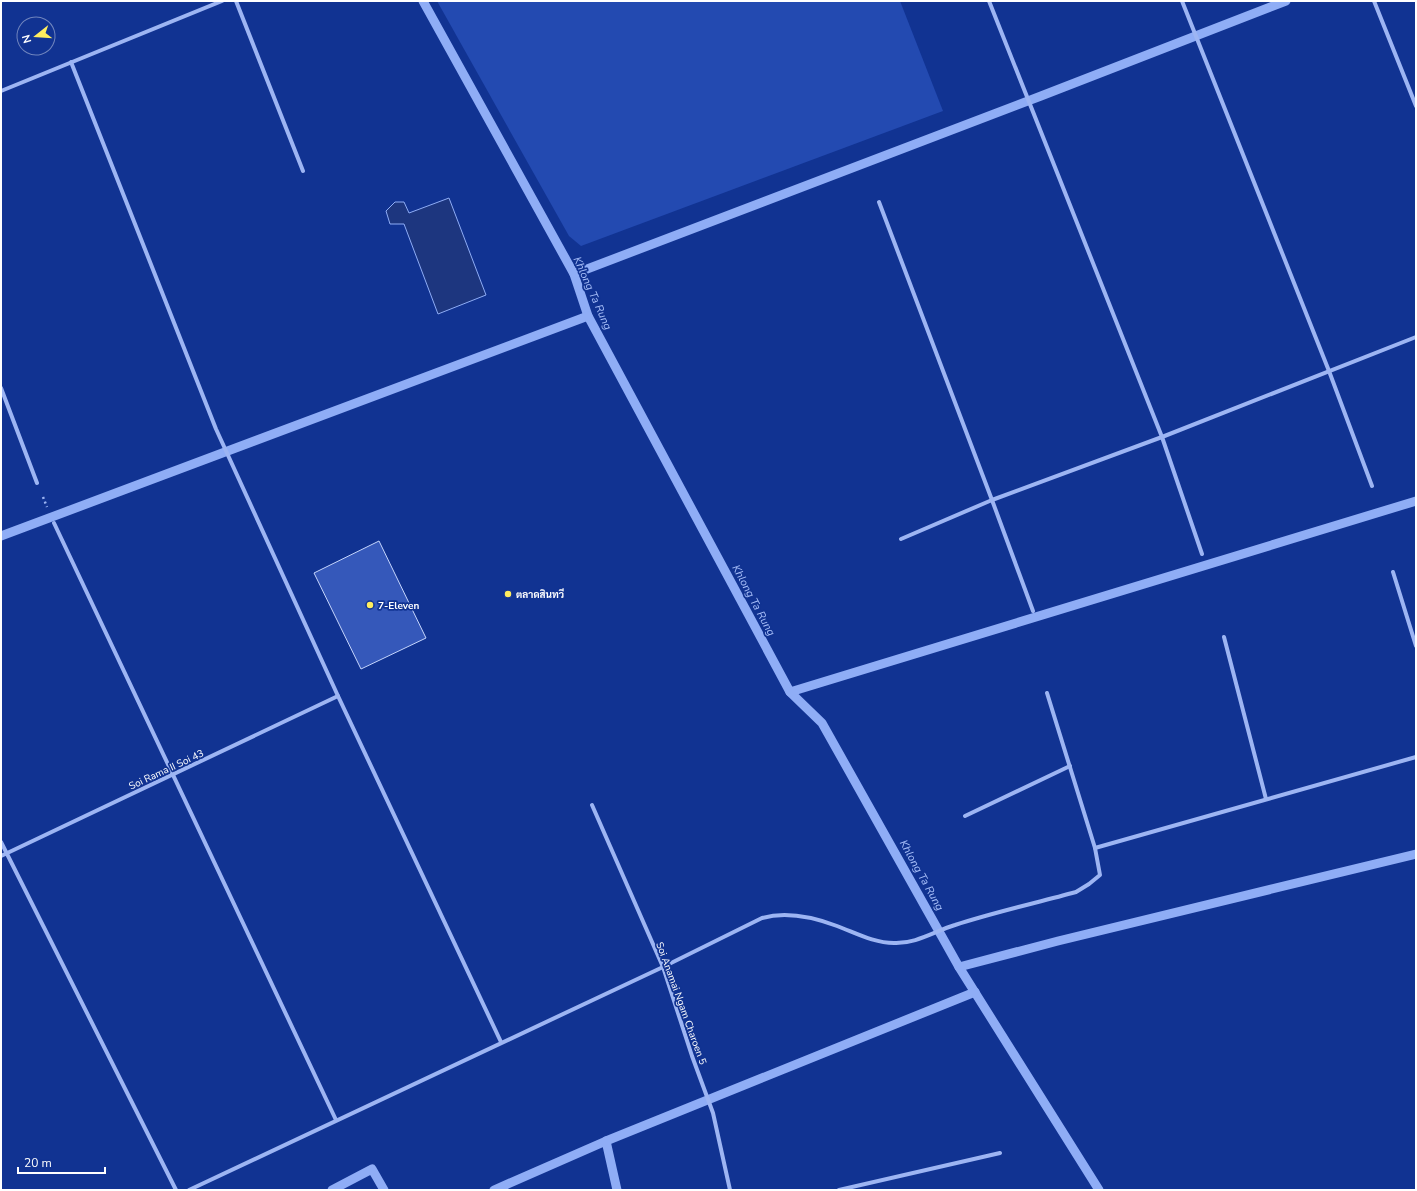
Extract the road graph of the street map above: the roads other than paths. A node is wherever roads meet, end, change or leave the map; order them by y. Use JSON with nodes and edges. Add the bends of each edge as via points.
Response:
{"nodes":[{"id":1,"x":222,"y":1,"type":"edge"},
{"id":2,"x":236,"y":1,"type":"edge"},
{"id":3,"x":989,"y":1,"type":"edge"},
{"id":4,"x":1182,"y":1,"type":"edge"},
{"id":5,"x":1374,"y":1,"type":"edge"},
{"id":6,"x":71,"y":62,"type":"junction"},
{"id":7,"x":2,"y":89,"type":"edge"},
{"id":8,"x":1416,"y":106,"type":"edge"},
{"id":9,"x":303,"y":171,"type":"dead end"},
{"id":10,"x":880,"y":202,"type":"dead end"},
{"id":11,"x":1416,"y":337,"type":"edge"},
{"id":12,"x":1329,"y":371,"type":"junction"},
{"id":13,"x":1,"y":388,"type":"edge"},
{"id":14,"x":1162,"y":437,"type":"junction"},
{"id":15,"x":37,"y":484,"type":"road end"},
{"id":16,"x":1372,"y":486,"type":"dead end"},
{"id":17,"x":992,"y":500,"type":"junction"},
{"id":18,"x":54,"y":523,"type":"road end"},
{"id":19,"x":901,"y":539,"type":"dead end"},
{"id":20,"x":1202,"y":554,"type":"dead end"},
{"id":21,"x":1393,"y":572,"type":"dead end"},
{"id":22,"x":1033,"y":611,"type":"dead end"},
{"id":23,"x":1224,"y":637,"type":"dead end"},
{"id":24,"x":1416,"y":646,"type":"edge"},
{"id":25,"x":1047,"y":693,"type":"dead end"},
{"id":26,"x":338,"y":696,"type":"junction"},
{"id":27,"x":1416,"y":757,"type":"edge"},
{"id":28,"x":1070,"y":766,"type":"junction"},
{"id":29,"x":174,"y":774,"type":"junction"},
{"id":30,"x":1266,"y":799,"type":"junction"},
{"id":31,"x":592,"y":805,"type":"dead end"},
{"id":32,"x":965,"y":816,"type":"dead end"},
{"id":33,"x":1,"y":842,"type":"edge"},
{"id":34,"x":1095,"y":848,"type":"junction"},
{"id":35,"x":7,"y":853,"type":"junction"},
{"id":36,"x":1,"y":856,"type":"edge"},
{"id":37,"x":663,"y":967,"type":"junction"},
{"id":38,"x":501,"y":1042,"type":"junction"},
{"id":39,"x":336,"y":1120,"type":"junction"},
{"id":40,"x":1000,"y":1153,"type":"dead end"},
{"id":41,"x":176,"y":1190,"type":"edge"},
{"id":42,"x":189,"y":1190,"type":"edge"},
{"id":43,"x":730,"y":1190,"type":"edge"},
{"id":44,"x":839,"y":1190,"type":"edge"}],
"edges":[{"from":1,"to":6,"type":"street"},
{"from":2,"to":9,"type":"street"},
{"from":3,"to":14,"type":"street"},
{"from":4,"to":12,"type":"street"},
{"from":5,"to":8,"type":"street"},
{"from":6,"to":7,"type":"street"},
{"from":6,"to":26,"type":"street","via":[[216,429]]},
{"from":10,"to":17,"type":"street"},
{"from":11,"to":12,"type":"street"},
{"from":12,"to":14,"type":"street"},
{"from":12,"to":16,"type":"street"},
{"from":13,"to":15,"type":"street"},
{"from":14,"to":17,"type":"street"},
{"from":14,"to":20,"type":"street"},
{"from":17,"to":19,"type":"street"},
{"from":17,"to":22,"type":"street"},
{"from":18,"to":29,"type":"street"},
{"from":21,"to":24,"type":"street"},
{"from":23,"to":30,"type":"street"},
{"from":25,"to":28,"type":"street"},
{"from":26,"to":29,"type":"street","name":"Soi Rama II Soi 43"},
{"from":26,"to":38,"type":"street"},
{"from":27,"to":30,"type":"street"},
{"from":28,"to":32,"type":"street"},
{"from":28,"to":34,"type":"street"},
{"from":29,"to":35,"type":"street","name":"Soi Rama II Soi 43"},
{"from":29,"to":39,"type":"street"},
{"from":30,"to":34,"type":"street"},
{"from":31,"to":37,"type":"street","name":"Soi Anamai Ngam Charoen 5"},
{"from":33,"to":35,"type":"street"},
{"from":34,"to":37,"type":"street","via":[[1100,875],[1076,892],[954,925],[910,942],[881,943],[835,925],[799,915],[774,915],[762,918]]},
{"from":35,"to":36,"type":"street","name":"Soi Rama II Soi 43"},
{"from":35,"to":41,"type":"street"},
{"from":37,"to":38,"type":"street"},
{"from":37,"to":43,"type":"street","name":"Soi Anamai Ngam Charoen 5","via":[[713,1113]]},
{"from":38,"to":39,"type":"street"},
{"from":39,"to":42,"type":"street"},
{"from":40,"to":44,"type":"street"}]}
